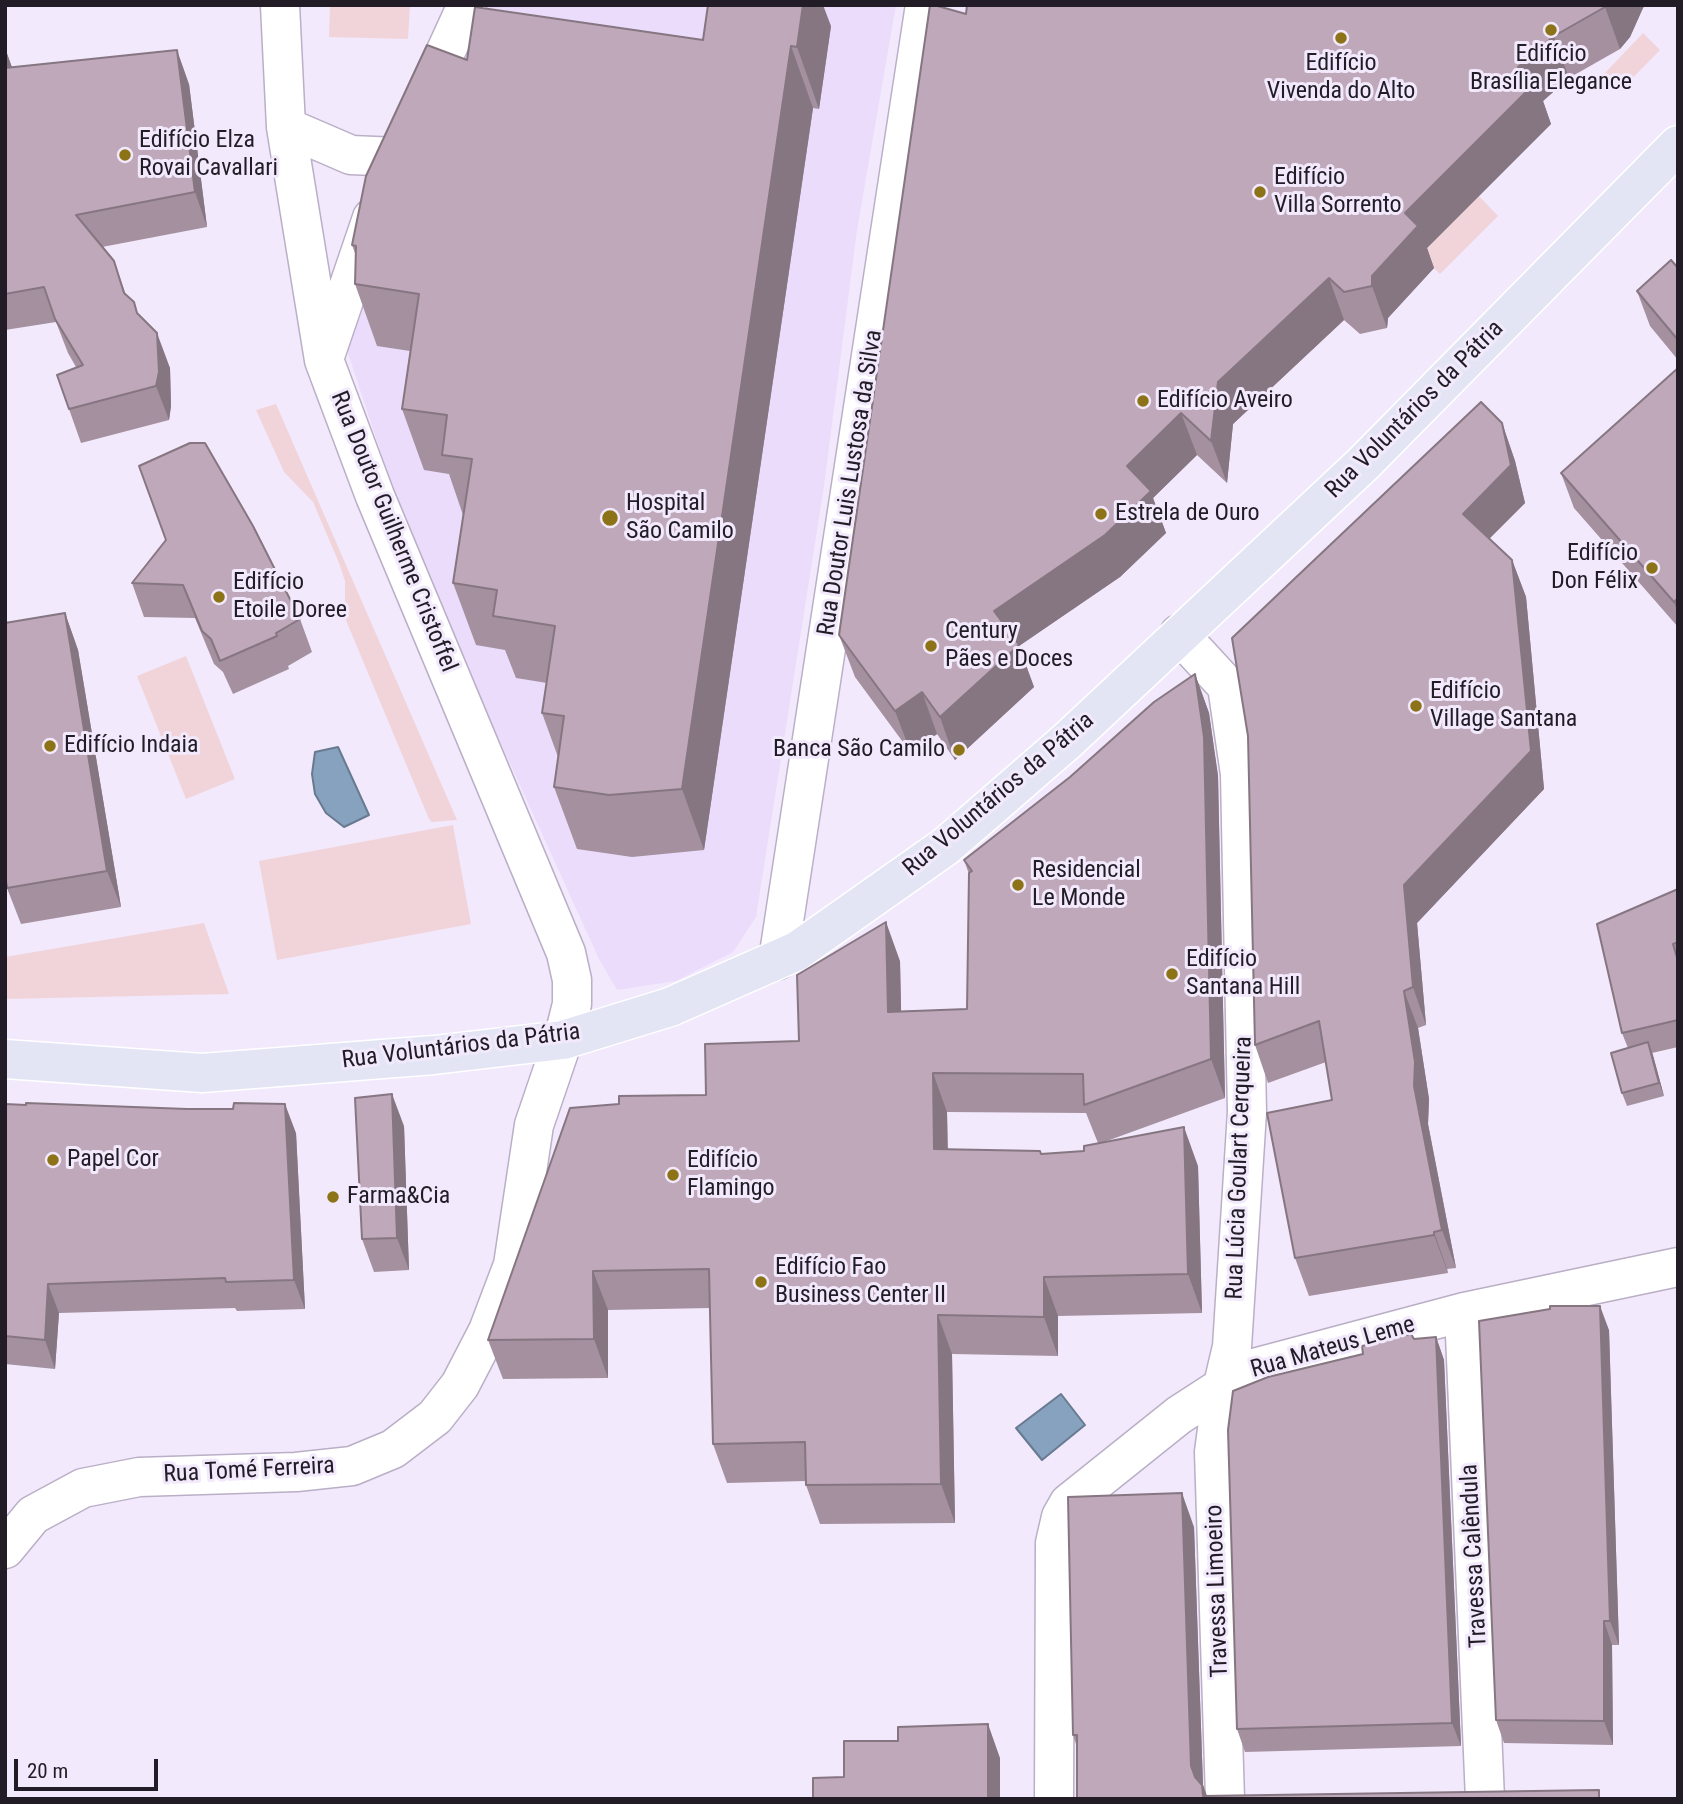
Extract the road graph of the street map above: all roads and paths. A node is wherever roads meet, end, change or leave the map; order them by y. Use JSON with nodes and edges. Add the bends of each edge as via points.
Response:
{"nodes":[{"id":1,"x":280,"y":5,"type":"edge"},
{"id":2,"x":467,"y":5,"type":"edge"},
{"id":3,"x":925,"y":5,"type":"edge"},
{"id":4,"x":286,"y":127,"type":"junction"},
{"id":5,"x":1678,"y":145,"type":"edge"},
{"id":6,"x":398,"y":157,"type":"junction"},
{"id":7,"x":324,"y":360,"type":"junction"},
{"id":8,"x":1179,"y":634,"type":"junction"},
{"id":9,"x":778,"y":960,"type":"junction"},
{"id":10,"x":564,"y":1040,"type":"junction"},
{"id":11,"x":5,"y":1059,"type":"edge"},
{"id":12,"x":1678,"y":1267,"type":"edge"},
{"id":13,"x":1464,"y":1312,"type":"junction"},
{"id":14,"x":1223,"y":1385,"type":"junction"},
{"id":15,"x":5,"y":1549,"type":"edge"},
{"id":16,"x":1054,"y":1799,"type":"edge"},
{"id":17,"x":1225,"y":1799,"type":"edge"},
{"id":18,"x":1485,"y":1799,"type":"edge"}],
"edges":[{"from":1,"to":4,"type":"street","name":"Rua Doutor Guilherme Cristoffel"},
{"from":2,"to":6,"type":"street"},
{"from":3,"to":9,"type":"street","name":"Rua Doutor Luis Lustosa da Silva"},
{"from":4,"to":6,"type":"street","via":[[351,155]]},
{"from":4,"to":7,"type":"street","name":"Rua Doutor Guilherme Cristoffel"},
{"from":5,"to":8,"type":"main road","name":"Rua Voluntários da Pátria","via":[[1363,464]]},
{"from":6,"to":7,"type":"street"},
{"from":7,"to":10,"type":"street","name":"Rua Doutor Guilherme Cristoffel","via":[[375,496],[566,953],[572,1004]]},
{"from":8,"to":9,"type":"main road","name":"Rua Voluntários da Pátria","via":[[1067,741],[946,846]]},
{"from":8,"to":14,"type":"street","name":"Rua Lúcia Goulart Cerqueira","via":[[1227,686],[1240,774],[1247,1112],[1232,1347]]},
{"from":9,"to":10,"type":"main road","name":"Rua Voluntários da Pátria","via":[[670,1007]]},
{"from":10,"to":11,"type":"main road","name":"Rua Voluntários da Pátria","via":[[202,1073]]},
{"from":10,"to":15,"type":"street","name":"Rua Tomé Ferreira","via":[[534,1125],[513,1265],[488,1331],[460,1385],[435,1417],[393,1449],[352,1466],[139,1476],[83,1489],[33,1515]]},
{"from":12,"to":13,"type":"street","name":"Rua Mateus Leme"},
{"from":13,"to":14,"type":"street","name":"Rua Mateus Leme","via":[[1250,1369]]},
{"from":13,"to":18,"type":"street","name":"Travessa Calêndula"},
{"from":14,"to":16,"type":"street","name":"Rua Mateus Leme","via":[[1069,1503],[1061,1517],[1055,1543]]},
{"from":14,"to":17,"type":"street","name":"Travessa Limoeiro","via":[[1214,1452]]}]}
